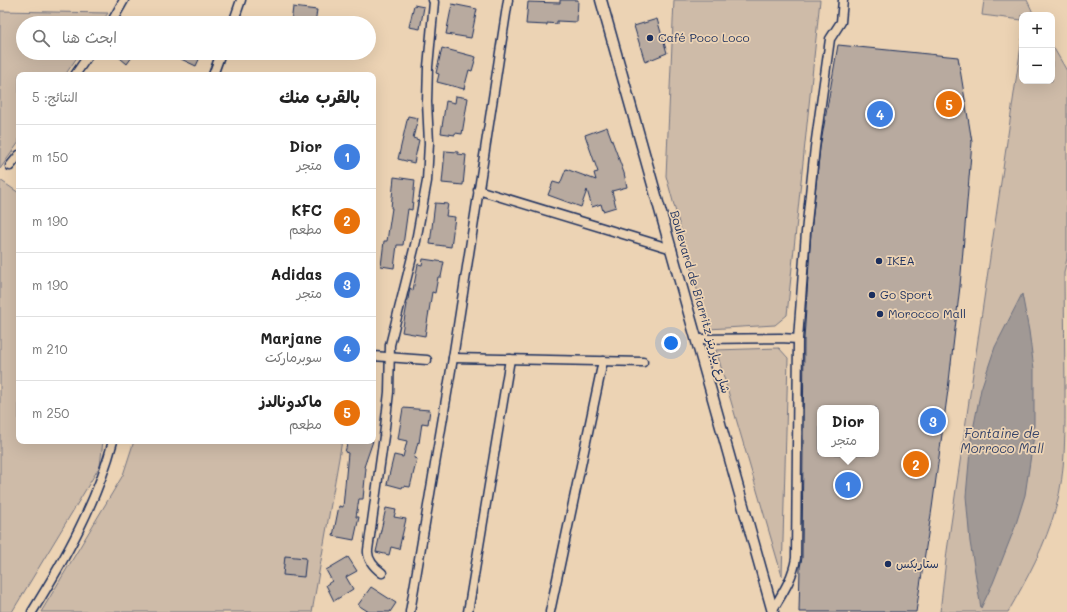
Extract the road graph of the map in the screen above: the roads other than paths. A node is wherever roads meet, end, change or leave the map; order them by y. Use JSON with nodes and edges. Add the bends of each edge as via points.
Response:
{"nodes":[{"id":1,"x":124,"y":0,"type":"edge"},
{"id":2,"x":241,"y":0,"type":"edge"},
{"id":3,"x":508,"y":0,"type":"edge"},
{"id":4,"x":601,"y":0,"type":"edge"},
{"id":5,"x":843,"y":0,"type":"edge"},
{"id":6,"x":434,"y":1,"type":"edge"},
{"id":7,"x":115,"y":16,"type":"edge"},
{"id":8,"x":235,"y":16,"type":"edge"},
{"id":9,"x":85,"y":60,"type":"edge"},
{"id":10,"x":219,"y":60,"type":"edge"},
{"id":11,"x":77,"y":72,"type":"edge"},
{"id":12,"x":214,"y":72,"type":"edge"},
{"id":13,"x":16,"y":159,"type":"edge"},
{"id":14,"x":10,"y":166,"type":"dead end"},
{"id":15,"x":478,"y":190,"type":"junction"},
{"id":16,"x":672,"y":249,"type":"junction"},
{"id":17,"x":697,"y":339,"type":"junction"},
{"id":18,"x":798,"y":339,"type":"junction"},
{"id":19,"x":376,"y":356,"type":"edge"},
{"id":20,"x":390,"y":357,"type":"junction"},
{"id":21,"x":452,"y":358,"type":"junction"},
{"id":22,"x":510,"y":359,"type":"junction"},
{"id":23,"x":426,"y":360,"type":"dead end"},
{"id":24,"x":603,"y":361,"type":"junction"},
{"id":25,"x":643,"y":362,"type":"dead end"},
{"id":26,"x":112,"y":444,"type":"edge"},
{"id":27,"x":382,"y":573,"type":"dead end"},
{"id":28,"x":32,"y":612,"type":"edge"},
{"id":29,"x":410,"y":612,"type":"edge"},
{"id":30,"x":468,"y":612,"type":"edge"},
{"id":31,"x":550,"y":612,"type":"edge"},
{"id":32,"x":773,"y":612,"type":"edge"}],
"edges":[{"from":1,"to":7,"type":"street"},
{"from":2,"to":8,"type":"street"},
{"from":3,"to":15,"type":"street"},
{"from":4,"to":16,"type":"street","name":"Boulevard de Biarritz شارع بياريتز"},
{"from":5,"to":18,"type":"street","via":[[841,22],[830,39],[816,140]]},
{"from":6,"to":20,"type":"street","via":[[428,67],[427,181],[416,241],[392,336]]},
{"from":9,"to":11,"type":"street"},
{"from":10,"to":12,"type":"street"},
{"from":13,"to":14,"type":"street"},
{"from":15,"to":16,"type":"street"},
{"from":15,"to":21,"type":"street"},
{"from":16,"to":17,"type":"street","name":"Boulevard de Biarritz شارع بياريتز"},
{"from":17,"to":18,"type":"street"},
{"from":17,"to":32,"type":"street","name":"Boulevard de Biarritz شارع بياريتز"},
{"from":18,"to":32,"type":"street","via":[[797,553],[790,581]]},
{"from":19,"to":20,"type":"street"},
{"from":20,"to":23,"type":"street"},
{"from":20,"to":27,"type":"street","via":[[384,436],[368,550],[371,562]]},
{"from":21,"to":22,"type":"street"},
{"from":21,"to":29,"type":"street"},
{"from":22,"to":24,"type":"street"},
{"from":22,"to":30,"type":"street"},
{"from":24,"to":25,"type":"street"},
{"from":24,"to":31,"type":"street"},
{"from":26,"to":28,"type":"street","via":[[104,472],[85,516],[61,564]]}]}
